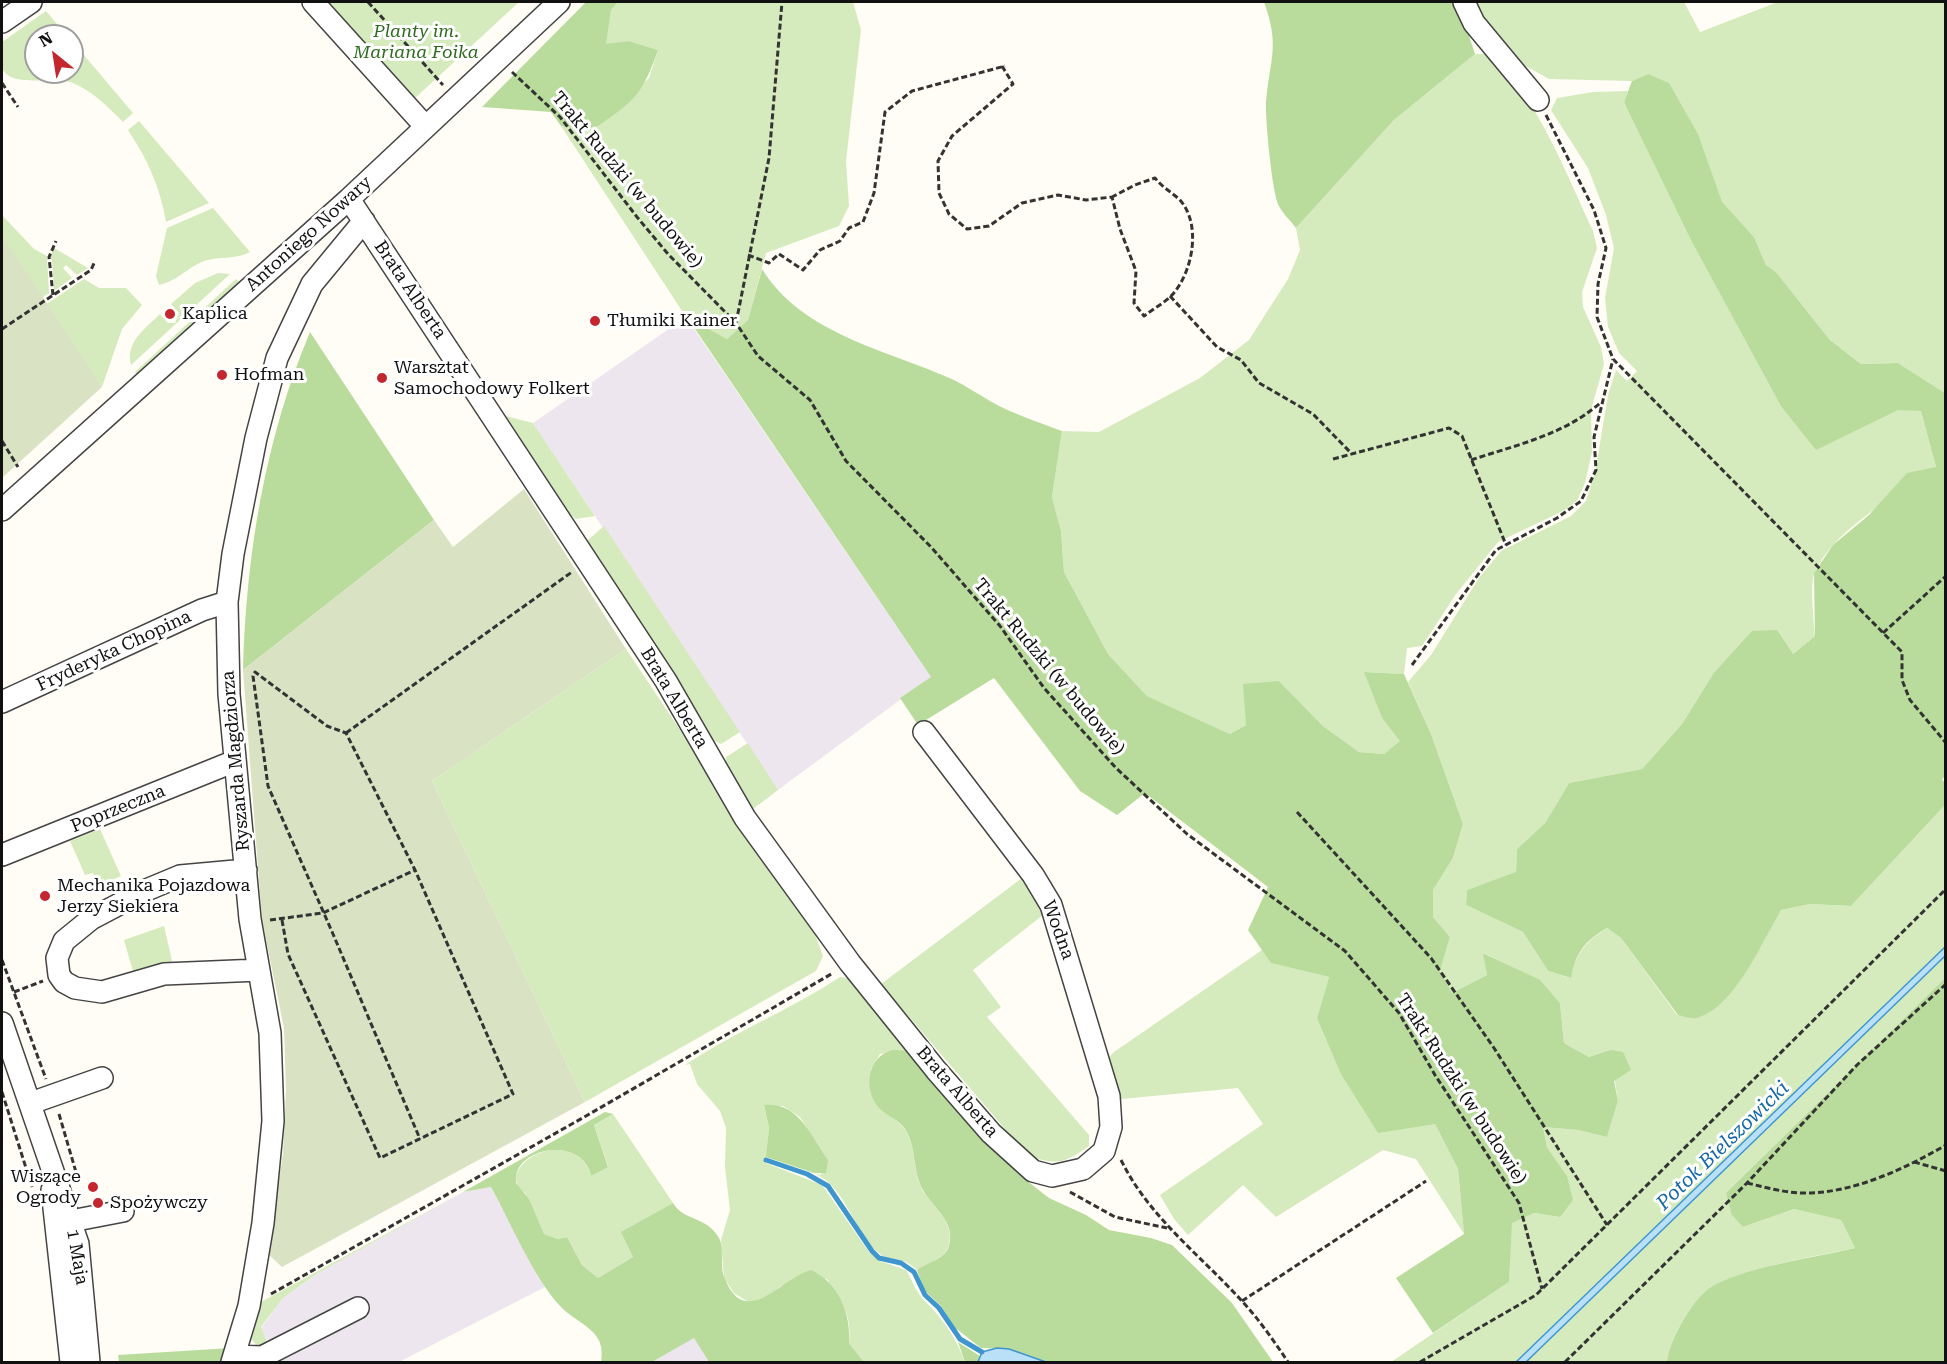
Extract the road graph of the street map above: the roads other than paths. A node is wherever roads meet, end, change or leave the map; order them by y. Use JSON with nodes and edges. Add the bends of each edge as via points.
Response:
{"nodes":[{"id":1,"x":31,"y":2,"type":"edge"},
{"id":2,"x":313,"y":2,"type":"edge"},
{"id":3,"x":559,"y":2,"type":"edge"},
{"id":4,"x":1464,"y":2,"type":"edge"},
{"id":5,"x":2,"y":22,"type":"edge"},
{"id":6,"x":1538,"y":100,"type":"road end"},
{"id":7,"x":424,"y":126,"type":"junction"},
{"id":8,"x":349,"y":199,"type":"junction"},
{"id":9,"x":364,"y":222,"type":"junction"},
{"id":10,"x":2,"y":510,"type":"edge"},
{"id":11,"x":227,"y":602,"type":"junction"},
{"id":12,"x":2,"y":702,"type":"edge"},
{"id":13,"x":924,"y":732,"type":"dead end"},
{"id":14,"x":235,"y":761,"type":"junction"},
{"id":15,"x":2,"y":855,"type":"edge"},
{"id":16,"x":246,"y":870,"type":"junction"},
{"id":17,"x":259,"y":970,"type":"junction"},
{"id":18,"x":2,"y":1023,"type":"edge"},
{"id":19,"x":102,"y":1078,"type":"dead end"},
{"id":20,"x":31,"y":1103,"type":"junction"},
{"id":21,"x":48,"y":1154,"type":"junction"},
{"id":22,"x":1033,"y":1171,"type":"joint"},
{"id":23,"x":123,"y":1211,"type":"dead end"},
{"id":24,"x":71,"y":1221,"type":"junction"},
{"id":25,"x":358,"y":1308,"type":"dead end"},
{"id":26,"x":234,"y":1359,"type":"edge"},
{"id":27,"x":71,"y":1362,"type":"edge"},
{"id":28,"x":88,"y":1362,"type":"edge"}],
"edges":[{"from":1,"to":5,"type":"street"},
{"from":2,"to":7,"type":"street"},
{"from":3,"to":7,"type":"street","name":"Antoniego Nowary"},
{"from":4,"to":6,"type":"street","via":[[1474,23]]},
{"from":7,"to":8,"type":"street","name":"Antoniego Nowary"},
{"from":8,"to":9,"type":"street","name":"Brata Alberta"},
{"from":8,"to":10,"type":"street","name":"Antoniego Nowary"},
{"from":9,"to":11,"type":"street","name":"Ryszarda Magdziorza","via":[[312,284],[278,358],[256,438]]},
{"from":9,"to":22,"type":"street","name":"Brata Alberta","via":[[666,681],[745,818],[850,963],[942,1078],[991,1133]]},
{"from":11,"to":12,"type":"street","name":"Fryderyka Chopina"},
{"from":11,"to":14,"type":"street","name":"Ryszarda Magdziorza"},
{"from":13,"to":22,"type":"street","name":"Wodna","via":[[1051,904],[1109,1096],[1111,1127],[1104,1151],[1094,1162],[1069,1174],[1052,1176]]},
{"from":14,"to":15,"type":"street","name":"Poprzeczna"},
{"from":14,"to":16,"type":"street","name":"Ryszarda Magdziorza"},
{"from":16,"to":17,"type":"street","name":"Ryszarda Magdziorza"},
{"from":16,"to":17,"type":"street","via":[[180,876],[91,919],[64,941],[57,958],[59,975],[75,988],[102,992],[164,974]]},
{"from":17,"to":26,"type":"street","name":"Ryszarda Magdziorza","via":[[270,1033],[273,1121],[263,1223],[249,1306]]},
{"from":18,"to":20,"type":"street","name":"1 Maja"},
{"from":19,"to":20,"type":"street"},
{"from":20,"to":21,"type":"street","name":"1 Maja"},
{"from":21,"to":24,"type":"street","name":"1 Maja"},
{"from":21,"to":27,"type":"street","name":"1 Maja"},
{"from":23,"to":24,"type":"street"},
{"from":24,"to":28,"type":"street","name":"1 Maja","via":[[78,1244]]},
{"from":25,"to":26,"type":"street","via":[[262,1357]]}]}
